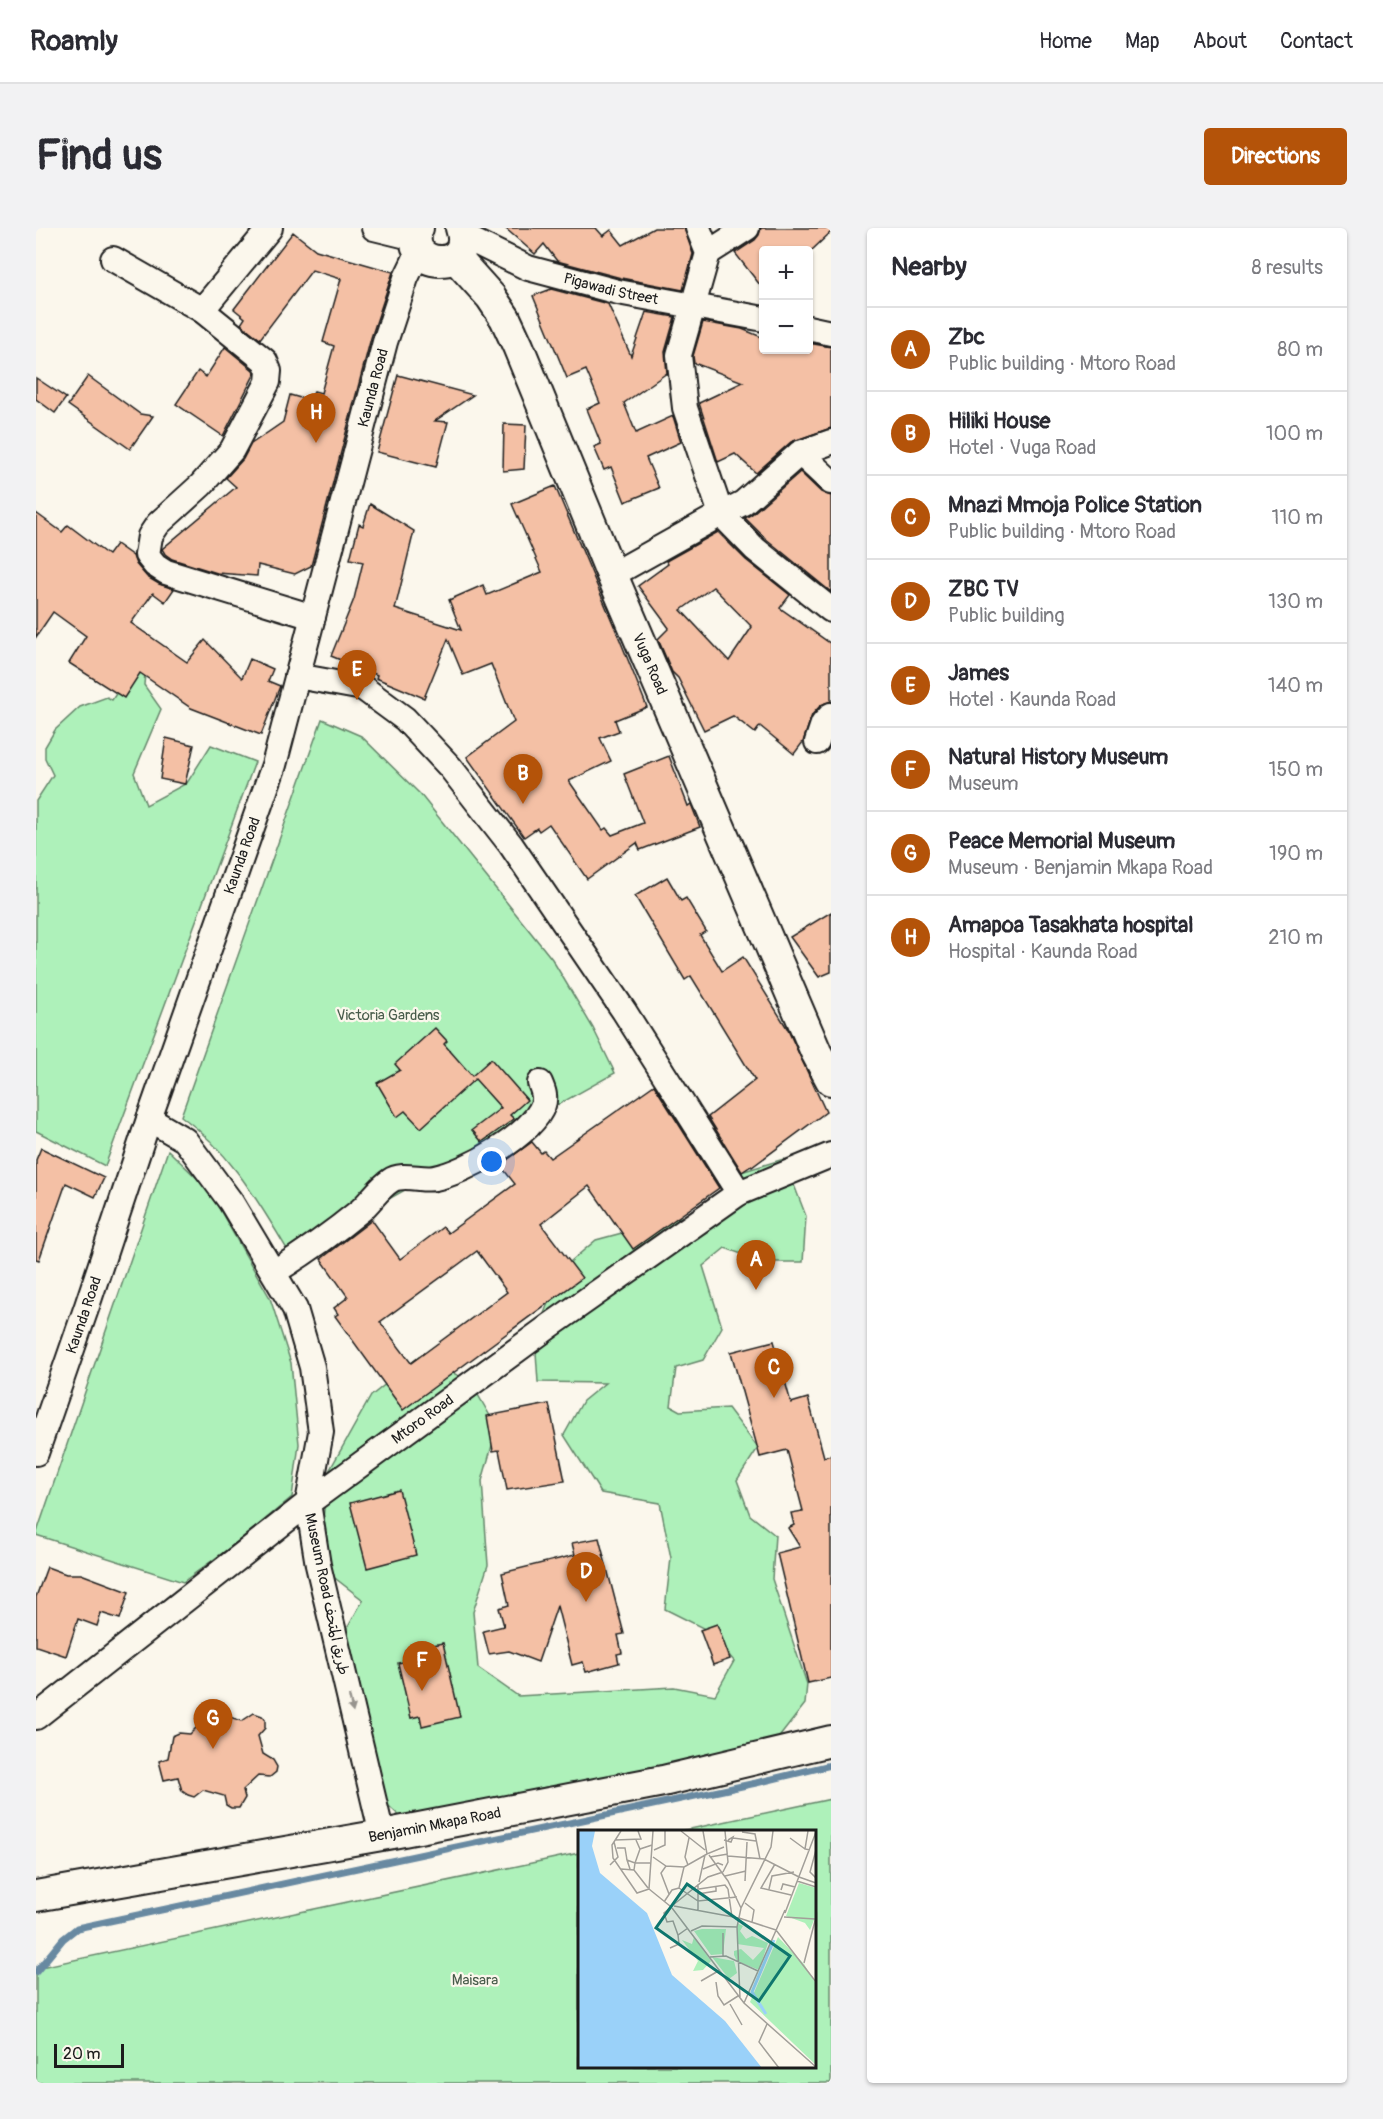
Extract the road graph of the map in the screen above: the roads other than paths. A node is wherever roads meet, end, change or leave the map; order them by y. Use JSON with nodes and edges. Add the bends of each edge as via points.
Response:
{"nodes":[{"id":1,"x":270,"y":228,"type":"edge"},
{"id":2,"x":374,"y":228,"type":"edge"},
{"id":3,"x":698,"y":228,"type":"edge"},
{"id":4,"x":747,"y":228,"type":"edge"},
{"id":5,"x":418,"y":239,"type":"edge"},
{"id":6,"x":460,"y":240,"type":"edge"},
{"id":7,"x":708,"y":253,"type":"junction"},
{"id":8,"x":113,"y":259,"type":"dead end"},
{"id":9,"x":693,"y":306,"type":"junction"},
{"id":10,"x":202,"y":310,"type":"junction"},
{"id":11,"x":759,"y":319,"type":"edge"},
{"id":12,"x":813,"y":329,"type":"edge"},
{"id":13,"x":831,"y":333,"type":"edge"},
{"id":14,"x":831,"y":442,"type":"edge"},
{"id":15,"x":800,"y":453,"type":"junction"},
{"id":16,"x":831,"y":482,"type":"edge"},
{"id":17,"x":721,"y":514,"type":"junction"},
{"id":18,"x":612,"y":575,"type":"junction"},
{"id":19,"x":831,"y":610,"type":"edge"},
{"id":20,"x":313,"y":617,"type":"junction"},
{"id":21,"x":297,"y":676,"type":"junction"},
{"id":22,"x":831,"y":715,"type":"edge"},
{"id":23,"x":817,"y":742,"type":"dead end"},
{"id":24,"x":824,"y":1046,"type":"edge"},
{"id":25,"x":831,"y":1080,"type":"edge"},
{"id":26,"x":540,"y":1083,"type":"dead end"},
{"id":27,"x":149,"y":1119,"type":"junction"},
{"id":28,"x":831,"y":1155,"type":"edge"},
{"id":29,"x":739,"y":1193,"type":"junction"},
{"id":30,"x":274,"y":1272,"type":"junction"},
{"id":31,"x":36,"y":1453,"type":"edge"},
{"id":32,"x":308,"y":1503,"type":"junction"},
{"id":33,"x":36,"y":1717,"type":"edge"},
{"id":34,"x":831,"y":1741,"type":"edge"},
{"id":35,"x":382,"y":1835,"type":"junction"},
{"id":36,"x":36,"y":1896,"type":"edge"}],
"edges":[{"from":1,"to":10,"type":"street"},
{"from":2,"to":5,"type":"street"},
{"from":3,"to":7,"type":"street"},
{"from":4,"to":7,"type":"street"},
{"from":5,"to":6,"type":"main road","via":[[424,256],[436,262],[443,262]]},
{"from":5,"to":20,"type":"street","name":"Kaunda Road","via":[[386,342]]},
{"from":6,"to":9,"type":"street","name":"Pigawadi Street","via":[[528,268],[618,292]]},
{"from":6,"to":18,"type":"main road","name":"Vuga Road","via":[[505,318]]},
{"from":7,"to":9,"type":"street"},
{"from":8,"to":10,"type":"street"},
{"from":9,"to":11,"type":"street","name":"Pigawadi Street"},
{"from":9,"to":17,"type":"street","via":[[679,355],[685,408]]},
{"from":10,"to":20,"type":"street","via":[[265,361],[268,382],[232,450],[158,524],[150,536],[147,555],[166,572]]},
{"from":12,"to":13,"type":"street"},
{"from":14,"to":15,"type":"street"},
{"from":15,"to":16,"type":"street"},
{"from":15,"to":17,"type":"street","via":[[743,503]]},
{"from":17,"to":18,"type":"street"},
{"from":17,"to":19,"type":"street","via":[[755,549]]},
{"from":18,"to":24,"type":"main road","name":"Vuga Road"},
{"from":20,"to":21,"type":"street","name":"Kaunda Road"},
{"from":21,"to":27,"type":"street","name":"Kaunda Road","via":[[274,765]]},
{"from":21,"to":29,"type":"street","via":[[363,688],[405,719],[450,767],[512,845],[624,1011]]},
{"from":22,"to":23,"type":"street"},
{"from":24,"to":25,"type":"main road","name":"Vuga Road"},
{"from":26,"to":30,"type":"street","via":[[543,1106],[503,1147],[447,1175],[390,1180],[320,1244]]},
{"from":27,"to":30,"type":"street","name":"Museum Road طريق المتحف","via":[[185,1140],[231,1202]]},
{"from":27,"to":31,"type":"street","name":"Kaunda Road"},
{"from":28,"to":29,"type":"street","name":"Mtoro Road"},
{"from":29,"to":32,"type":"street","name":"Mtoro Road"},
{"from":30,"to":32,"type":"street","name":"Museum Road طريق المتحف","via":[[295,1309],[312,1367],[321,1432]]},
{"from":32,"to":33,"type":"street","name":"Mtoro Road"},
{"from":32,"to":35,"type":"street","name":"Museum Road طريق المتحف","one_way":true,"via":[[318,1565]]},
{"from":34,"to":35,"type":"main road","name":"Benjamin Mkapa Road","via":[[663,1781]]},
{"from":35,"to":36,"type":"main road","name":"Benjamin Mkapa Road"}]}
